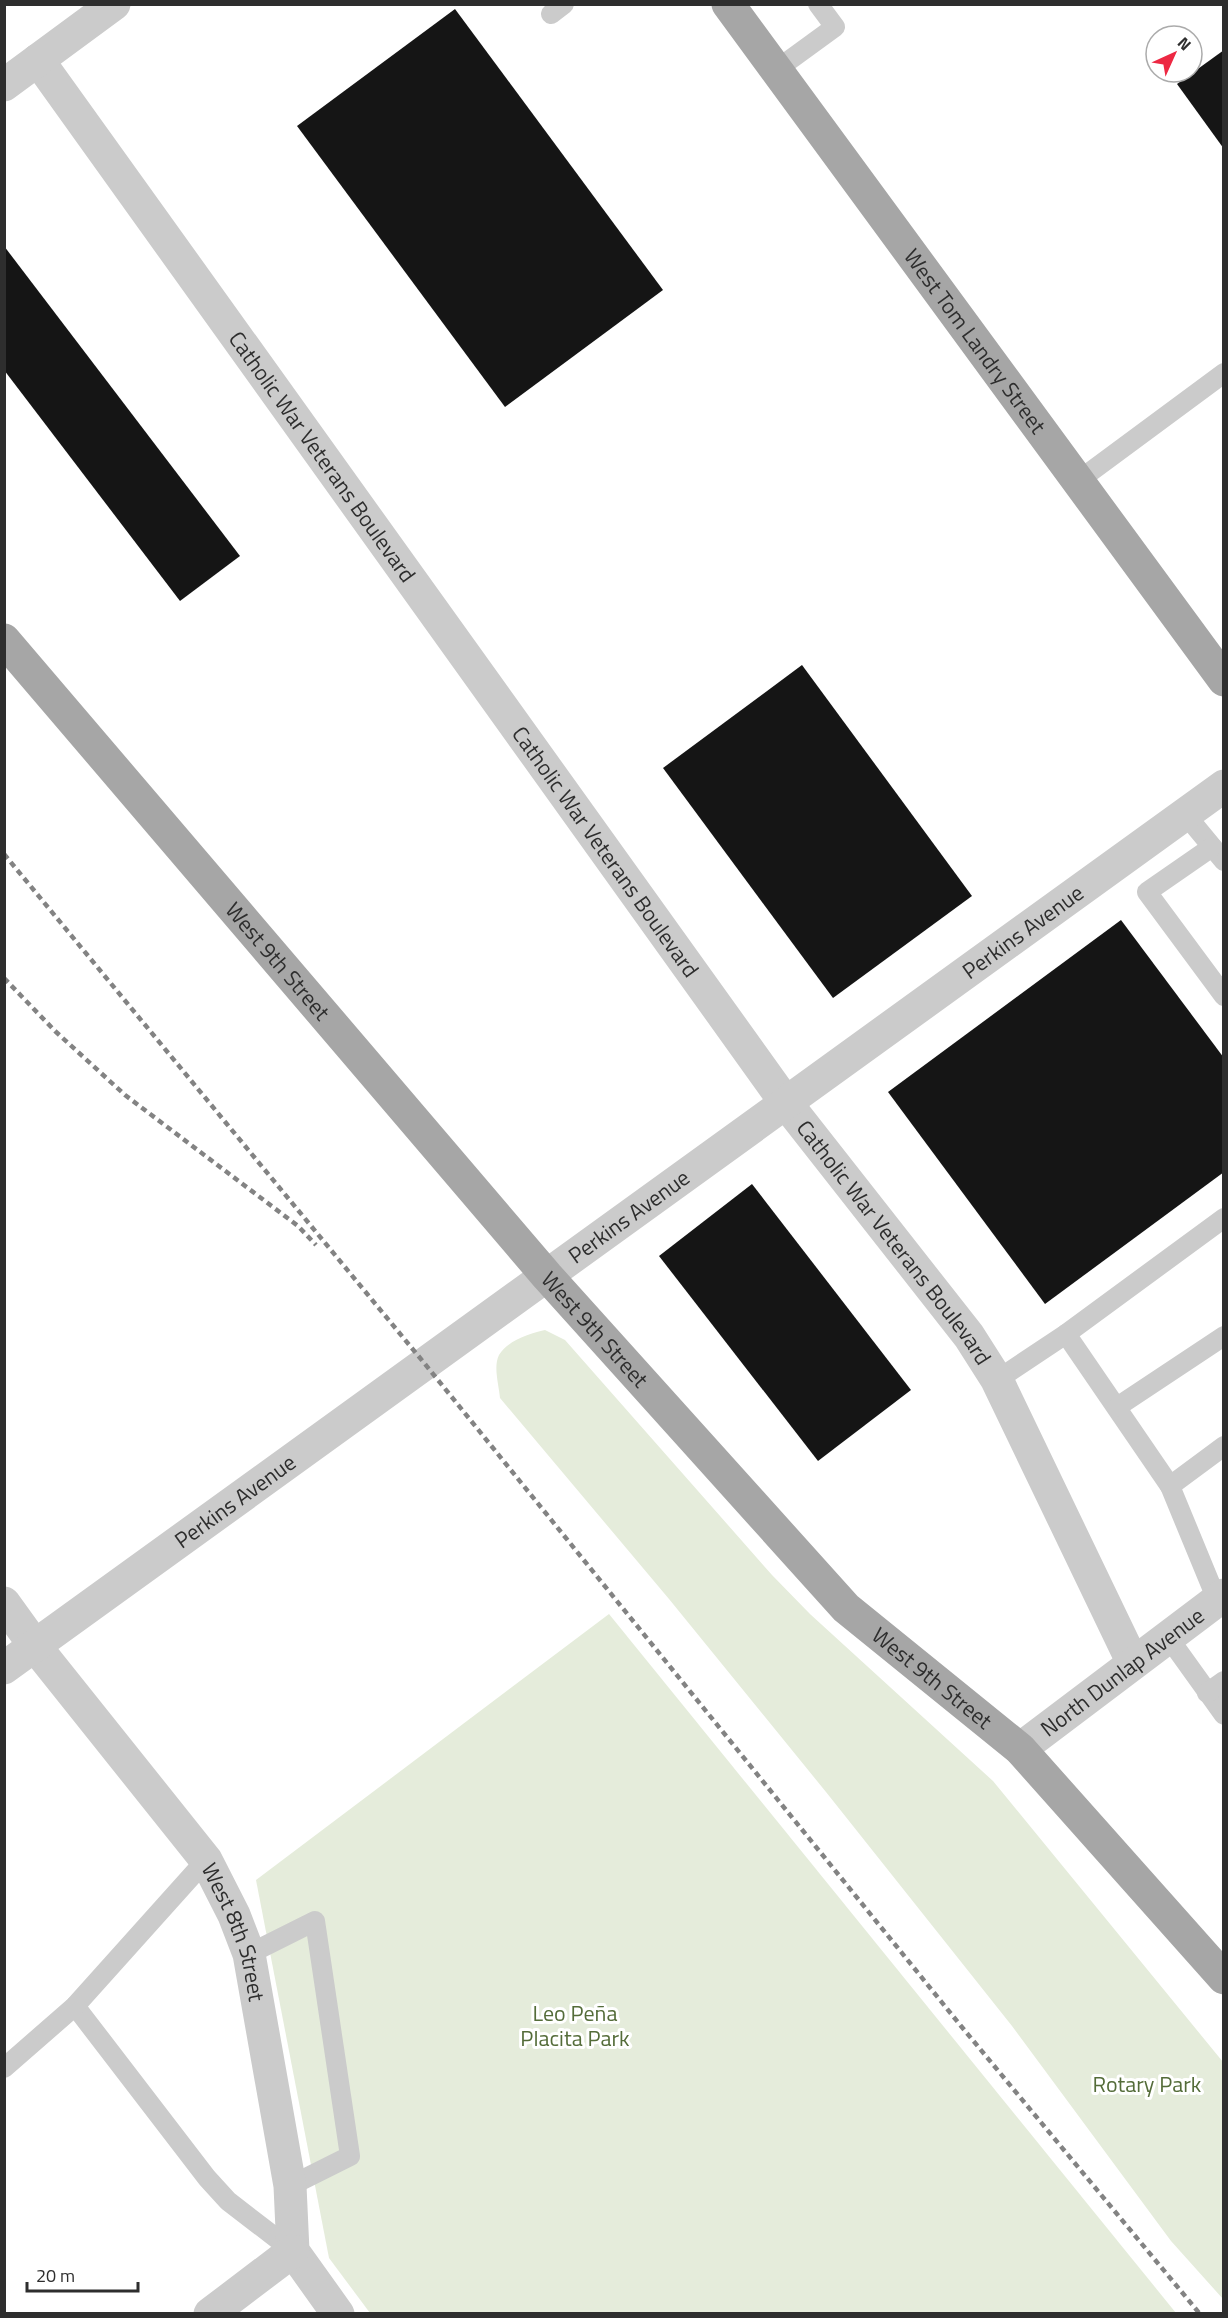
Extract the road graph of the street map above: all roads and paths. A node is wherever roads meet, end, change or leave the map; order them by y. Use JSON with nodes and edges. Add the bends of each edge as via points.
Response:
{"nodes":[{"id":1,"x":114,"y":4,"type":"edge"},
{"id":2,"x":728,"y":4,"type":"edge"},
{"id":3,"x":818,"y":4,"type":"edge"},
{"id":4,"x":38,"y":60,"type":"junction"},
{"id":5,"x":776,"y":70,"type":"junction"},
{"id":6,"x":4,"y":85,"type":"edge"},
{"id":7,"x":1224,"y":373,"type":"edge"},
{"id":8,"x":1078,"y":481,"type":"junction"},
{"id":9,"x":4,"y":640,"type":"edge"},
{"id":10,"x":1224,"y":680,"type":"edge"},
{"id":11,"x":1224,"y":786,"type":"edge"},
{"id":12,"x":1185,"y":814,"type":"junction"},
{"id":13,"x":1218,"y":854,"type":"edge"},
{"id":14,"x":1224,"y":996,"type":"edge"},
{"id":15,"x":786,"y":1102,"type":"junction"},
{"id":16,"x":1224,"y":1218,"type":"edge"},
{"id":17,"x":548,"y":1276,"type":"junction"},
{"id":18,"x":1066,"y":1334,"type":"junction"},
{"id":19,"x":1224,"y":1336,"type":"edge"},
{"id":20,"x":997,"y":1380,"type":"junction"},
{"id":21,"x":1117,"y":1407,"type":"junction"},
{"id":22,"x":1224,"y":1446,"type":"edge"},
{"id":23,"x":1170,"y":1486,"type":"junction"},
{"id":24,"x":1220,"y":1597,"type":"edge"},
{"id":25,"x":4,"y":1604,"type":"edge"},
{"id":26,"x":1168,"y":1637,"type":"junction"},
{"id":27,"x":35,"y":1646,"type":"junction"},
{"id":28,"x":1133,"y":1664,"type":"junction"},
{"id":29,"x":4,"y":1668,"type":"edge"},
{"id":30,"x":1224,"y":1681,"type":"edge"},
{"id":31,"x":1207,"y":1693,"type":"junction"},
{"id":32,"x":1224,"y":1715,"type":"edge"},
{"id":33,"x":1020,"y":1749,"type":"junction"},
{"id":34,"x":206,"y":1860,"type":"junction"},
{"id":35,"x":249,"y":1954,"type":"junction"},
{"id":36,"x":1220,"y":1967,"type":"edge"},
{"id":37,"x":75,"y":2006,"type":"junction"},
{"id":38,"x":4,"y":2068,"type":"edge"},
{"id":39,"x":290,"y":2186,"type":"junction"},
{"id":40,"x":293,"y":2251,"type":"junction"},
{"id":41,"x":210,"y":2313,"type":"edge"},
{"id":42,"x":338,"y":2313,"type":"edge"}],
"edges":[{"from":1,"to":4,"type":"street"},
{"from":2,"to":5,"type":"main road","name":"West Tom Landry Street"},
{"from":3,"to":5,"type":"lane","via":[[835,27]]},
{"from":4,"to":6,"type":"street"},
{"from":4,"to":15,"type":"street","name":"Catholic War Veterans Boulevard"},
{"from":5,"to":8,"type":"main road","name":"West Tom Landry Street"},
{"from":7,"to":8,"type":"lane"},
{"from":8,"to":10,"type":"main road","name":"West Tom Landry Street"},
{"from":9,"to":17,"type":"main road","name":"West 9th Street"},
{"from":11,"to":12,"type":"street","name":"Perkins Avenue"},
{"from":12,"to":13,"type":"lane"},
{"from":12,"to":15,"type":"street","name":"Perkins Avenue"},
{"from":13,"to":14,"type":"lane","via":[[1147,892]]},
{"from":15,"to":17,"type":"street","name":"Perkins Avenue"},
{"from":15,"to":20,"type":"street","name":"Catholic War Veterans Boulevard","via":[[969,1336]]},
{"from":16,"to":18,"type":"lane"},
{"from":17,"to":27,"type":"street","name":"Perkins Avenue"},
{"from":17,"to":33,"type":"main road","name":"West 9th Street","via":[[846,1608]]},
{"from":18,"to":20,"type":"lane"},
{"from":18,"to":21,"type":"lane"},
{"from":19,"to":21,"type":"lane"},
{"from":20,"to":28,"type":"street","name":"Catholic War Veterans Boulevard"},
{"from":21,"to":23,"type":"lane"},
{"from":22,"to":23,"type":"lane"},
{"from":23,"to":24,"type":"lane"},
{"from":24,"to":26,"type":"street","name":"North Dunlap Avenue"},
{"from":25,"to":27,"type":"street","name":"West 8th Street"},
{"from":26,"to":28,"type":"street","name":"North Dunlap Avenue"},
{"from":26,"to":31,"type":"lane"},
{"from":27,"to":29,"type":"street","name":"Perkins Avenue"},
{"from":27,"to":34,"type":"street","name":"West 8th Street"},
{"from":28,"to":33,"type":"street","name":"North Dunlap Avenue"},
{"from":30,"to":31,"type":"lane"},
{"from":31,"to":32,"type":"lane"},
{"from":33,"to":36,"type":"main road","name":"West 9th Street"},
{"from":34,"to":35,"type":"street","name":"West 8th Street"},
{"from":34,"to":37,"type":"lane"},
{"from":35,"to":39,"type":"street","name":"West 8th Street"},
{"from":35,"to":39,"type":"lane","via":[[315,1921],[350,2156]]},
{"from":37,"to":38,"type":"lane"},
{"from":37,"to":40,"type":"lane","via":[[207,2178],[228,2201]]},
{"from":39,"to":40,"type":"street","name":"West 8th Street"},
{"from":40,"to":41,"type":"street"},
{"from":40,"to":42,"type":"street"}]}
